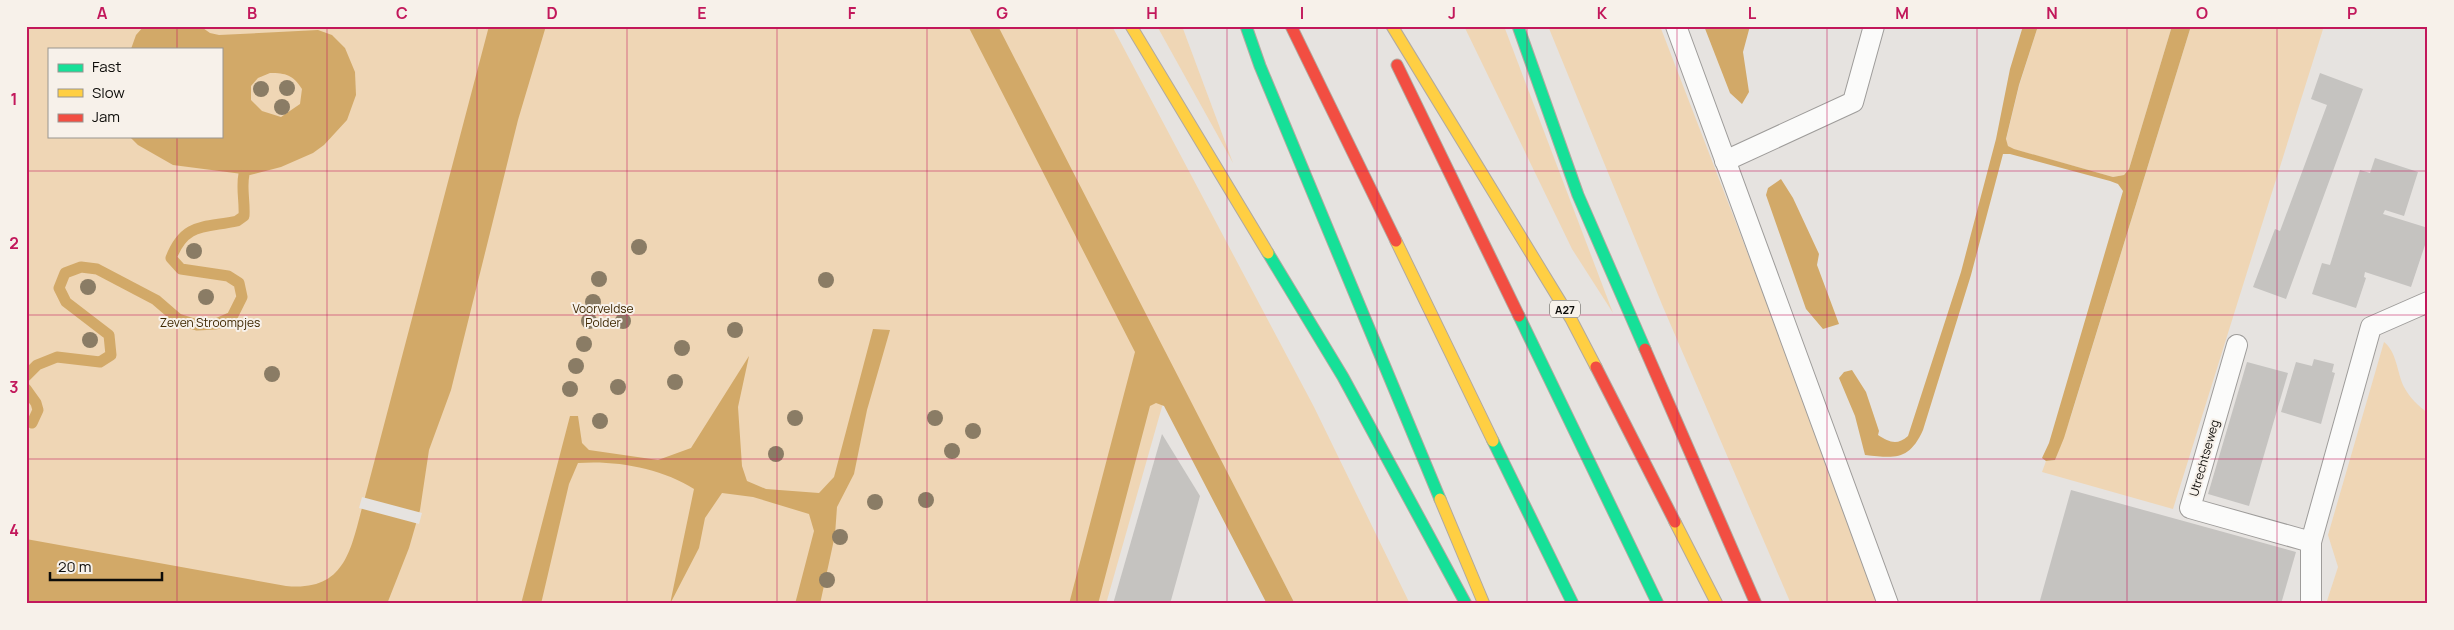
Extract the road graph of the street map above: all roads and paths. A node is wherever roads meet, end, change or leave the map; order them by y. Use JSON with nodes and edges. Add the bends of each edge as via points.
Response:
{"nodes":[{"id":1,"x":1131,"y":26,"type":"edge"},
{"id":2,"x":1246,"y":26,"type":"edge"},
{"id":3,"x":1291,"y":26,"type":"edge"},
{"id":4,"x":1392,"y":26,"type":"edge"},
{"id":5,"x":1518,"y":26,"type":"edge"},
{"id":6,"x":1676,"y":26,"type":"edge"},
{"id":7,"x":1874,"y":26,"type":"edge"},
{"id":8,"x":1391,"y":53,"type":"dead end"},
{"id":9,"x":1726,"y":161,"type":"junction"},
{"id":10,"x":2428,"y":302,"type":"edge"},
{"id":11,"x":2237,"y":345,"type":"dead end"},
{"id":12,"x":2311,"y":542,"type":"junction"},
{"id":13,"x":1466,"y":604,"type":"edge"},
{"id":14,"x":1484,"y":604,"type":"edge"},
{"id":15,"x":1573,"y":604,"type":"edge"},
{"id":16,"x":1658,"y":604,"type":"edge"},
{"id":17,"x":1717,"y":604,"type":"edge"},
{"id":18,"x":1756,"y":604,"type":"edge"},
{"id":19,"x":1888,"y":604,"type":"edge"},
{"id":20,"x":2311,"y":604,"type":"edge"}],
"edges":[{"from":1,"to":13,"type":"highway","via":[[1343,377]]},
{"from":2,"to":14,"type":"highway"},
{"from":3,"to":15,"type":"highway"},
{"from":4,"to":17,"type":"highway","number":"A27","via":[[1571,319]]},
{"from":5,"to":18,"type":"highway","via":[[1578,194]]},
{"from":6,"to":9,"type":"lane"},
{"from":7,"to":9,"type":"lane","via":[[1853,102]]},
{"from":8,"to":16,"type":"highway"},
{"from":9,"to":19,"type":"lane"},
{"from":10,"to":12,"type":"lane","via":[[2371,327]]},
{"from":11,"to":12,"type":"lane","name":"Utrechtseweg","via":[[2190,508]]},
{"from":12,"to":20,"type":"lane"}]}
